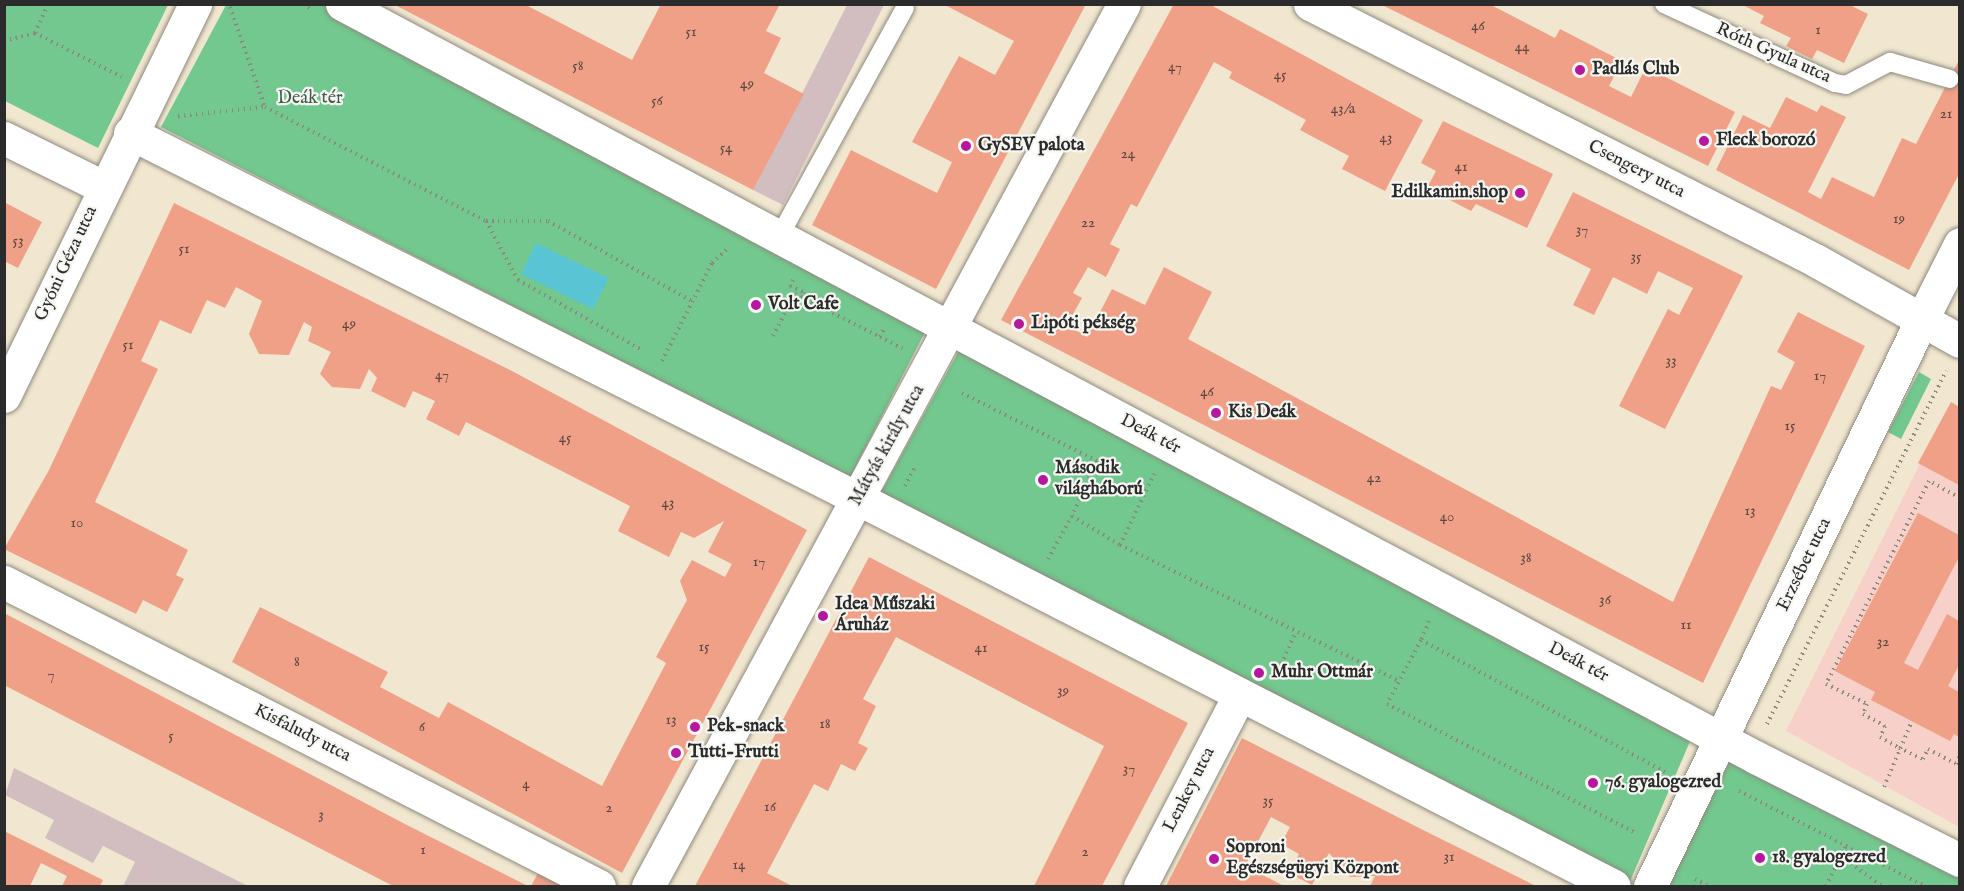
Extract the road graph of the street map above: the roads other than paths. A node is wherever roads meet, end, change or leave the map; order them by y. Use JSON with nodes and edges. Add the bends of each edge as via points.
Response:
{"nodes":[{"id":1,"x":195,"y":4,"type":"edge"},
{"id":2,"x":342,"y":4,"type":"edge"},
{"id":3,"x":1124,"y":4,"type":"edge"},
{"id":4,"x":1310,"y":4,"type":"edge"},
{"id":5,"x":1664,"y":4,"type":"edge"},
{"id":6,"x":905,"y":8,"type":"dead end"},
{"id":7,"x":1950,"y":79,"type":"dead end"},
{"id":8,"x":130,"y":133,"type":"junction"},
{"id":9,"x":4,"y":138,"type":"edge"},
{"id":10,"x":103,"y":187,"type":"junction"},
{"id":11,"x":778,"y":237,"type":"junction"},
{"id":12,"x":1959,"y":244,"type":"edge"},
{"id":13,"x":1922,"y":318,"type":"junction"},
{"id":14,"x":952,"y":331,"type":"junction"},
{"id":15,"x":1954,"y":355,"type":"edge"},
{"id":16,"x":4,"y":396,"type":"edge"},
{"id":17,"x":859,"y":499,"type":"junction"},
{"id":18,"x":4,"y":582,"type":"edge"},
{"id":19,"x":1240,"y":694,"type":"junction"},
{"id":20,"x":1722,"y":739,"type":"junction"},
{"id":21,"x":1959,"y":860,"type":"edge"},
{"id":22,"x":599,"y":886,"type":"edge"},
{"id":23,"x":648,"y":886,"type":"edge"},
{"id":24,"x":1140,"y":886,"type":"edge"},
{"id":25,"x":1614,"y":886,"type":"edge"},
{"id":26,"x":1650,"y":886,"type":"edge"}],
"edges":[{"from":1,"to":8,"type":"street","name":"Gyóni Géza utca"},
{"from":2,"to":11,"type":"street","name":"Deák tér"},
{"from":3,"to":14,"type":"street","name":"Mátyás király utca"},
{"from":4,"to":13,"type":"street","name":"Csengery utca"},
{"from":5,"to":7,"type":"lane","name":"Róth Gyula utca","via":[[1835,83],[1846,85],[1890,62]]},
{"from":6,"to":11,"type":"lane"},
{"from":8,"to":10,"type":"street","name":"Gyóni Géza utca"},
{"from":8,"to":17,"type":"street"},
{"from":9,"to":10,"type":"street"},
{"from":10,"to":16,"type":"street","name":"Gyóni Géza utca"},
{"from":11,"to":14,"type":"street","name":"Deák tér"},
{"from":12,"to":13,"type":"street","name":"Erzsébet utca"},
{"from":13,"to":15,"type":"street","name":"Csengery utca"},
{"from":13,"to":20,"type":"street","name":"Erzsébet utca"},
{"from":14,"to":17,"type":"street","name":"Mátyás király utca"},
{"from":14,"to":20,"type":"street","name":"Deák tér"},
{"from":17,"to":19,"type":"street"},
{"from":17,"to":23,"type":"street","name":"Mátyás király utca"},
{"from":18,"to":22,"type":"street","name":"Kisfaludy utca"},
{"from":19,"to":24,"type":"street","name":"Lenkey utca"},
{"from":19,"to":25,"type":"street"},
{"from":20,"to":21,"type":"street","name":"Deák tér"},
{"from":20,"to":26,"type":"street","name":"Erzsébet utca"}]}
